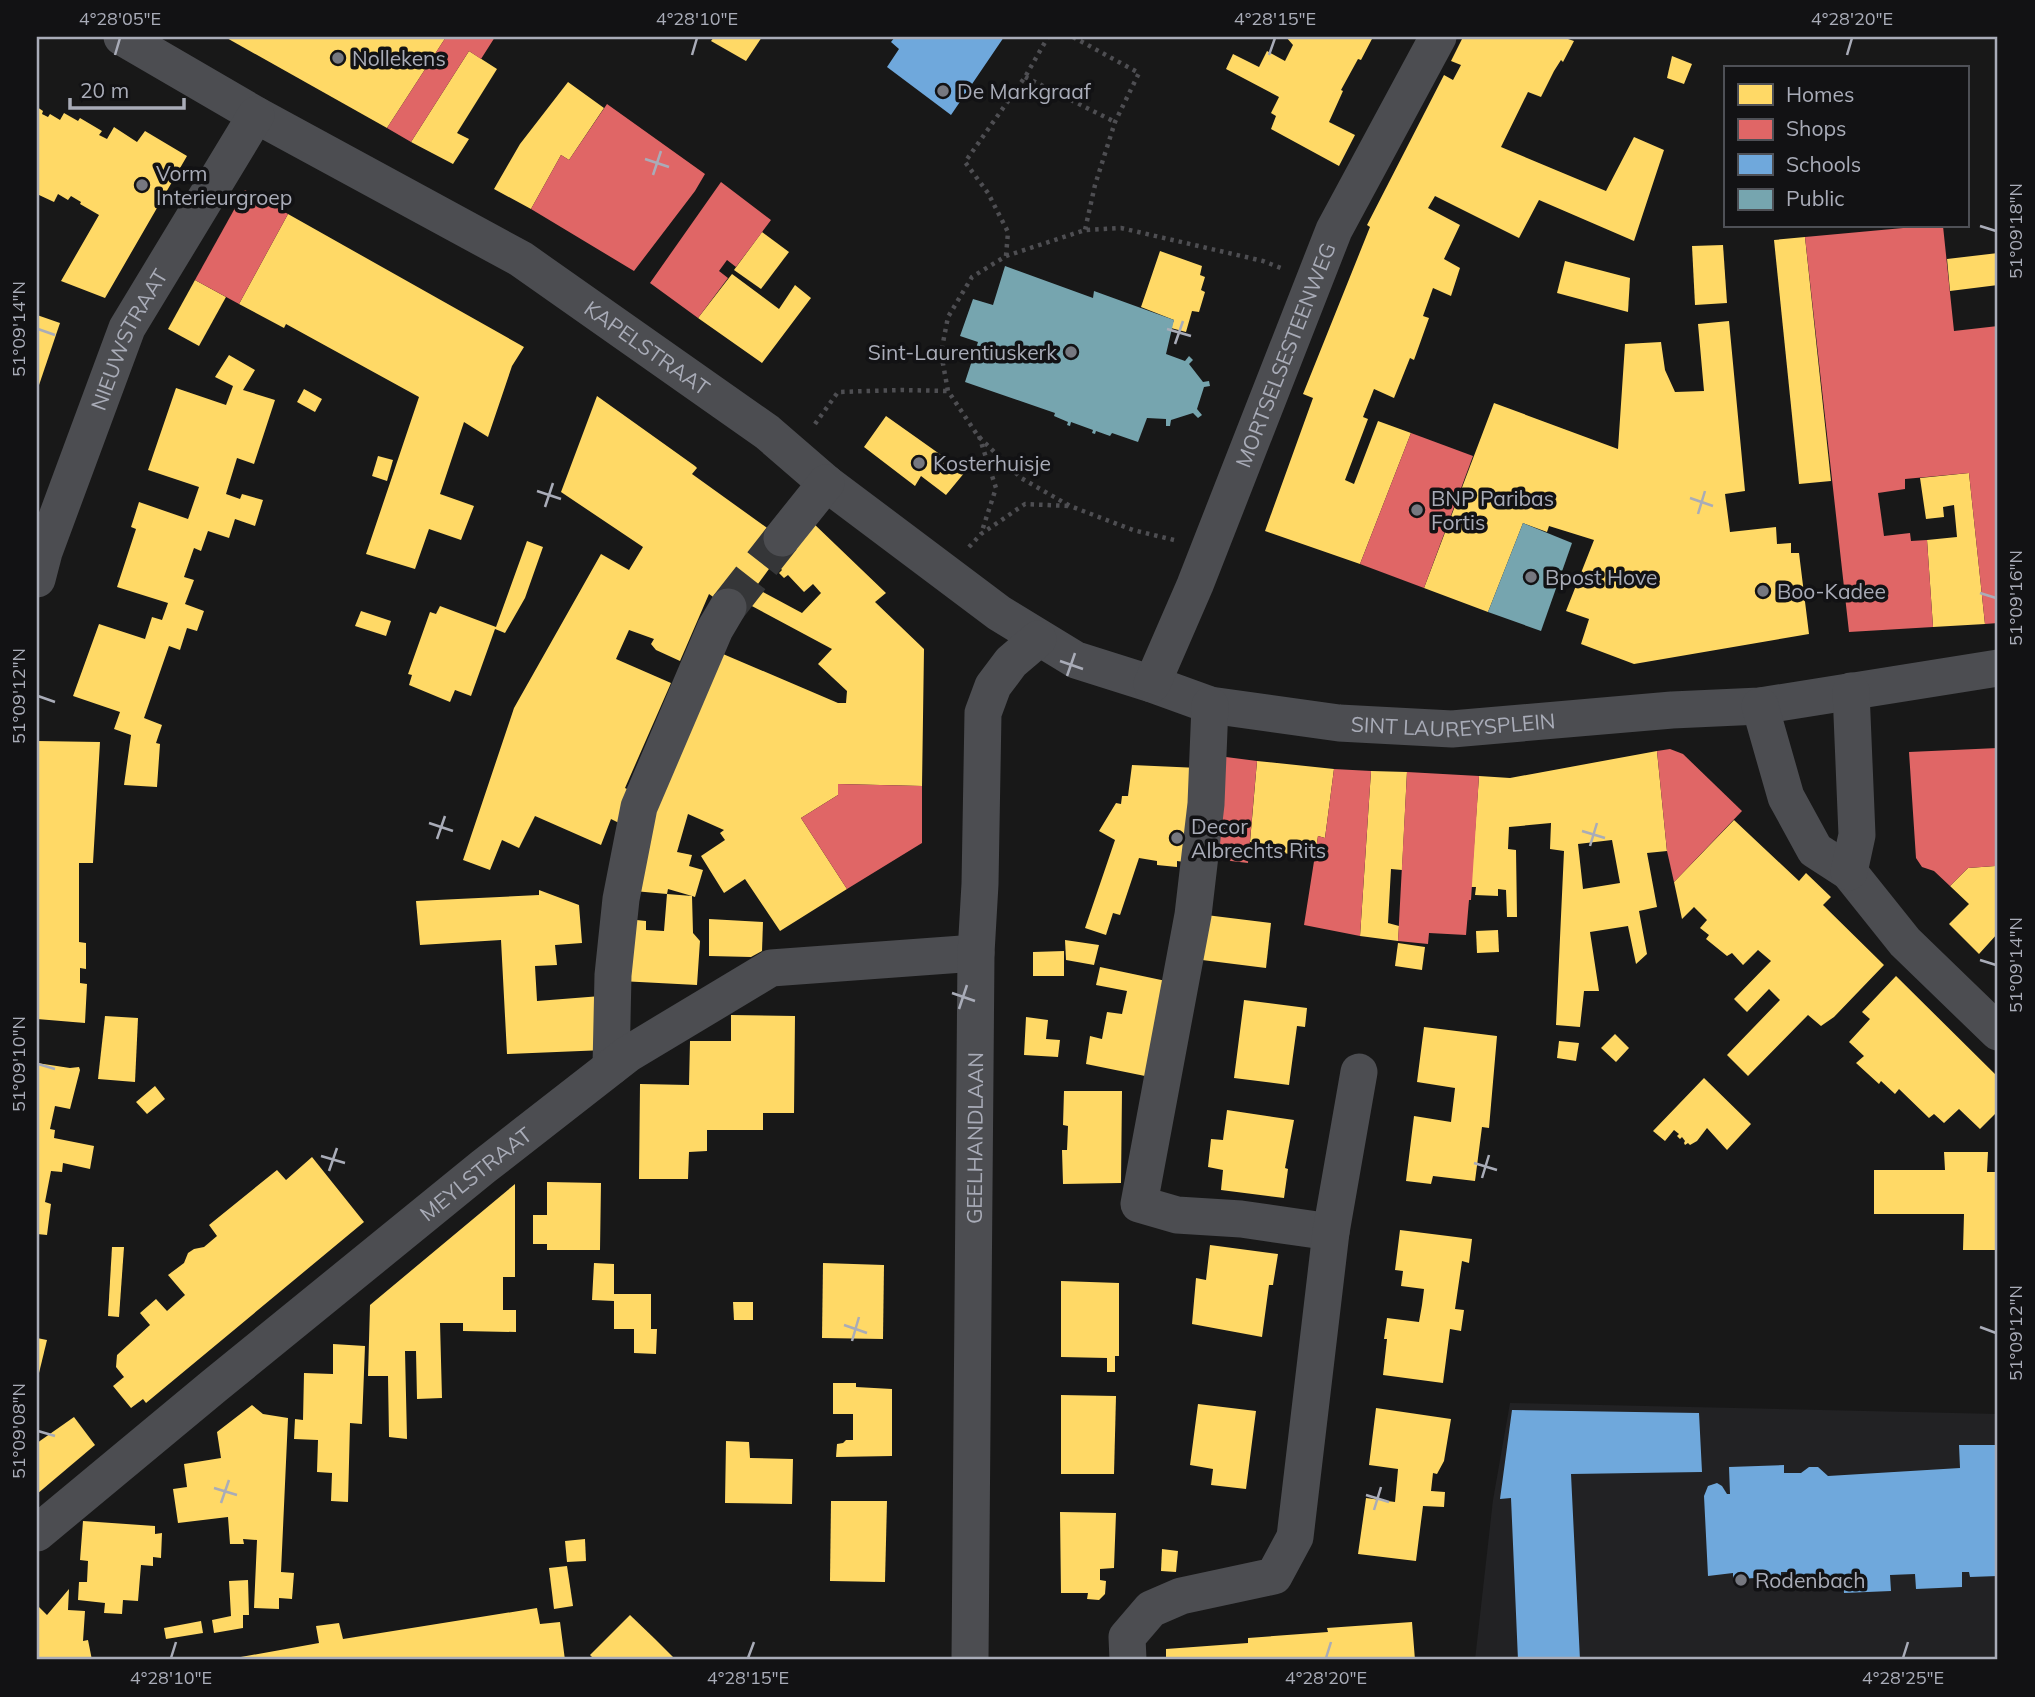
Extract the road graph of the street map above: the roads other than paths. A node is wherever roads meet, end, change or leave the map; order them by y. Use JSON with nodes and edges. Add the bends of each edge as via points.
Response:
{"nodes":[{"id":1,"x":122,"y":37,"type":"edge"},
{"id":2,"x":1438,"y":37,"type":"edge"},
{"id":3,"x":256,"y":115,"type":"junction"},
{"id":4,"x":826,"y":483,"type":"junction"},
{"id":5,"x":782,"y":538,"type":"tunnel mouth"},
{"id":6,"x":37,"y":579,"type":"edge"},
{"id":7,"x":728,"y":607,"type":"tunnel mouth"},
{"id":8,"x":1038,"y":639,"type":"junction"},
{"id":9,"x":1998,"y":668,"type":"edge"},
{"id":10,"x":1152,"y":684,"type":"junction"},
{"id":11,"x":1851,"y":691,"type":"junction"},
{"id":12,"x":1210,"y":705,"type":"junction"},
{"id":13,"x":1760,"y":706,"type":"junction"},
{"id":14,"x":1849,"y":872,"type":"junction"},
{"id":15,"x":976,"y":953,"type":"junction"},
{"id":16,"x":1998,"y":1032,"type":"edge"},
{"id":17,"x":611,"y":1067,"type":"junction"},
{"id":18,"x":1359,"y":1072,"type":"dead end"},
{"id":19,"x":1331,"y":1232,"type":"junction"},
{"id":20,"x":37,"y":1533,"type":"edge"},
{"id":21,"x":970,"y":1660,"type":"edge"},
{"id":22,"x":1128,"y":1660,"type":"edge"}],
"edges":[{"from":1,"to":3,"type":"street","name":"KAPELSTRAAT"},
{"from":2,"to":10,"type":"street","name":"MORTSELSESTEENWEG","via":[[1334,230]]},
{"from":3,"to":4,"type":"street","name":"KAPELSTRAAT","via":[[521,259],[755,424]]},
{"from":3,"to":6,"type":"street","name":"NIEUWSTRAAT","via":[[127,328]]},
{"from":4,"to":5,"type":"street"},
{"from":4,"to":8,"type":"street","name":"KAPELSTRAAT"},
{"from":7,"to":17,"type":"street","via":[[639,807],[621,899]]},
{"from":8,"to":10,"type":"street","name":"KAPELSTRAAT","via":[[1076,660]]},
{"from":8,"to":15,"type":"street","name":"GEELHANDLAAN","via":[[1011,662],[993,686],[984,713]]},
{"from":9,"to":11,"type":"street","name":"SINT LAUREYSPLEIN"},
{"from":10,"to":12,"type":"street","name":"SINT LAUREYSPLEIN"},
{"from":11,"to":13,"type":"street","name":"SINT LAUREYSPLEIN"},
{"from":11,"to":14,"type":"street","via":[[1857,835]]},
{"from":12,"to":13,"type":"street","name":"SINT LAUREYSPLEIN","via":[[1339,723],[1452,729]]},
{"from":12,"to":19,"type":"street","via":[[1206,804],[1193,915],[1139,1204],[1177,1215]]},
{"from":13,"to":14,"type":"street","via":[[1786,797],[1815,850]]},
{"from":14,"to":16,"type":"street","via":[[1905,942]]},
{"from":15,"to":17,"type":"street","name":"MEYLSTRAAT","via":[[771,968]]},
{"from":15,"to":21,"type":"street","name":"GEELHANDLAAN"},
{"from":17,"to":20,"type":"street","name":"MEYLSTRAAT"},
{"from":18,"to":19,"type":"street"},
{"from":19,"to":22,"type":"street","via":[[1295,1537],[1274,1576],[1181,1596],[1151,1609],[1127,1637]]}]}
